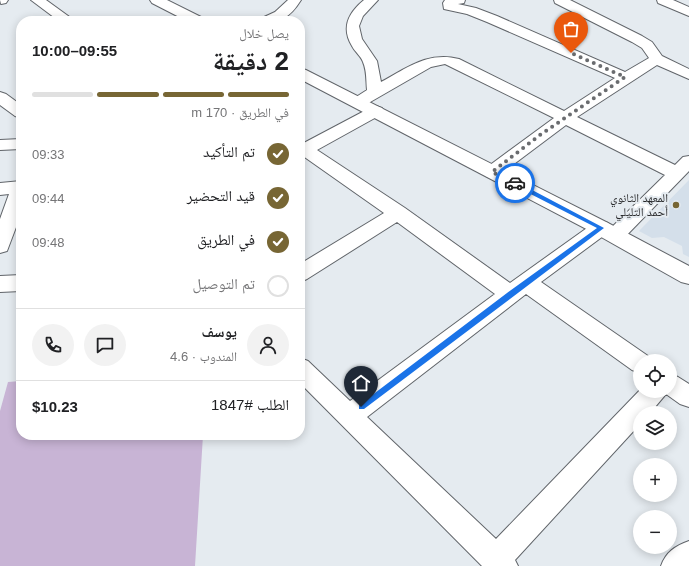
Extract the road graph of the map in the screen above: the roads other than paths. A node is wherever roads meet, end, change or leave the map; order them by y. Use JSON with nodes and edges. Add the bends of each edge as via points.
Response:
{"nodes":[{"id":1,"x":37,"y":0,"type":"edge"},
{"id":2,"x":157,"y":0,"type":"edge"},
{"id":3,"x":295,"y":0,"type":"edge"},
{"id":4,"x":372,"y":0,"type":"edge"},
{"id":5,"x":458,"y":0,"type":"edge"},
{"id":6,"x":560,"y":0,"type":"edge"},
{"id":7,"x":663,"y":0,"type":"edge"},
{"id":8,"x":689,"y":12,"type":"edge"},
{"id":9,"x":61,"y":16,"type":"edge"},
{"id":10,"x":188,"y":16,"type":"edge"},
{"id":11,"x":278,"y":16,"type":"edge"},
{"id":12,"x":657,"y":58,"type":"junction"},
{"id":13,"x":305,"y":75,"type":"edge"},
{"id":14,"x":689,"y":75,"type":"edge"},
{"id":15,"x":625,"y":77,"type":"junction"},
{"id":16,"x":375,"y":92,"type":"junction"},
{"id":17,"x":0,"y":97,"type":"edge"},
{"id":18,"x":359,"y":102,"type":"junction"},
{"id":19,"x":16,"y":108,"type":"edge"},
{"id":20,"x":376,"y":111,"type":"junction"},
{"id":21,"x":565,"y":118,"type":"junction"},
{"id":22,"x":16,"y":144,"type":"edge"},
{"id":23,"x":0,"y":145,"type":"edge"},
{"id":24,"x":305,"y":148,"type":"edge"},
{"id":25,"x":305,"y":152,"type":"edge"},
{"id":26,"x":682,"y":167,"type":"edge"},
{"id":27,"x":492,"y":172,"type":"junction"},
{"id":28,"x":16,"y":187,"type":"edge"},
{"id":29,"x":0,"y":189,"type":"edge"},
{"id":30,"x":16,"y":201,"type":"edge"},
{"id":31,"x":398,"y":213,"type":"junction"},
{"id":32,"x":608,"y":231,"type":"junction"},
{"id":33,"x":0,"y":246,"type":"edge"},
{"id":34,"x":305,"y":271,"type":"edge"},
{"id":35,"x":689,"y":276,"type":"edge"},
{"id":36,"x":16,"y":283,"type":"edge"},
{"id":37,"x":0,"y":284,"type":"edge"},
{"id":38,"x":518,"y":289,"type":"junction"},
{"id":39,"x":633,"y":359,"type":"edge"},
{"id":40,"x":305,"y":373,"type":"edge"},
{"id":41,"x":677,"y":389,"type":"edge"},
{"id":42,"x":689,"y":397,"type":"edge"},
{"id":43,"x":649,"y":398,"type":"edge"},
{"id":44,"x":349,"y":416,"type":"junction"},
{"id":45,"x":689,"y":556,"type":"edge"},
{"id":46,"x":500,"y":563,"type":"edge"},
{"id":47,"x":676,"y":566,"type":"edge"}],
"edges":[{"from":1,"to":9,"type":"street"},
{"from":2,"to":10,"type":"street"},
{"from":3,"to":11,"type":"street"},
{"from":4,"to":16,"type":"street","via":[[359,12],[351,28],[369,60]]},
{"from":5,"to":15,"type":"street","via":[[449,3],[449,6],[471,10]]},
{"from":6,"to":12,"type":"street","via":[[637,39],[647,45]]},
{"from":7,"to":8,"type":"street"},
{"from":12,"to":14,"type":"street"},
{"from":12,"to":15,"type":"street"},
{"from":13,"to":18,"type":"street"},
{"from":15,"to":21,"type":"street"},
{"from":16,"to":18,"type":"street"},
{"from":16,"to":21,"type":"street","via":[[427,63],[445,60],[454,62]]},
{"from":17,"to":19,"type":"street"},
{"from":18,"to":20,"type":"street"},
{"from":20,"to":24,"type":"street"},
{"from":20,"to":27,"type":"street"},
{"from":21,"to":26,"type":"street"},
{"from":21,"to":27,"type":"street"},
{"from":22,"to":23,"type":"street"},
{"from":25,"to":31,"type":"street"},
{"from":26,"to":32,"type":"street"},
{"from":27,"to":32,"type":"street"},
{"from":28,"to":29,"type":"street"},
{"from":30,"to":33,"type":"street"},
{"from":31,"to":34,"type":"street"},
{"from":31,"to":38,"type":"street"},
{"from":32,"to":35,"type":"street"},
{"from":32,"to":38,"type":"street"},
{"from":36,"to":37,"type":"street"},
{"from":38,"to":39,"type":"street"},
{"from":38,"to":44,"type":"street"},
{"from":40,"to":44,"type":"street"},
{"from":41,"to":42,"type":"street"},
{"from":43,"to":46,"type":"street"},
{"from":44,"to":46,"type":"street"},
{"from":45,"to":47,"type":"street"}]}
